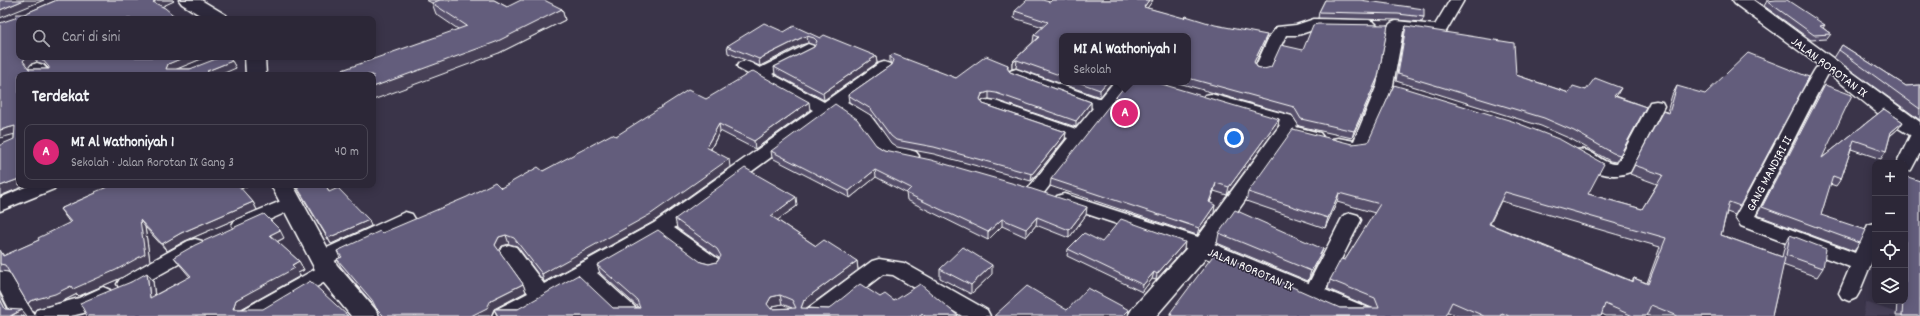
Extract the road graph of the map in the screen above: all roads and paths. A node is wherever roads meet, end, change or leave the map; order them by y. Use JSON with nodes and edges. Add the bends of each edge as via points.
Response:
{"nodes":[{"id":1,"x":188,"y":0,"type":"edge"},
{"id":2,"x":1457,"y":0,"type":"edge"},
{"id":3,"x":1741,"y":0,"type":"edge"},
{"id":4,"x":214,"y":16,"type":"edge"},
{"id":5,"x":1396,"y":26,"type":"junction"},
{"id":6,"x":808,"y":49,"type":"edge"},
{"id":7,"x":255,"y":60,"type":"edge"},
{"id":8,"x":745,"y":66,"type":"dead end"},
{"id":9,"x":884,"y":67,"type":"dead end"},
{"id":10,"x":1827,"y":69,"type":"junction"},
{"id":11,"x":1262,"y":70,"type":"edge"},
{"id":12,"x":256,"y":72,"type":"edge"},
{"id":13,"x":761,"y":74,"type":"junction"},
{"id":14,"x":1016,"y":74,"type":"edge"},
{"id":15,"x":1120,"y":85,"type":"edge"},
{"id":16,"x":1195,"y":95,"type":"edge"},
{"id":17,"x":989,"y":105,"type":"edge"},
{"id":18,"x":1103,"y":106,"type":"junction"},
{"id":19,"x":1656,"y":106,"type":"dead end"},
{"id":20,"x":831,"y":107,"type":"junction"},
{"id":21,"x":1286,"y":130,"type":"junction"},
{"id":22,"x":1920,"y":133,"type":"edge"},
{"id":23,"x":1079,"y":136,"type":"junction"},
{"id":24,"x":1566,"y":145,"type":"edge"},
{"id":25,"x":926,"y":160,"type":"edge"},
{"id":26,"x":1908,"y":160,"type":"edge"},
{"id":27,"x":40,"y":188,"type":"edge"},
{"id":28,"x":286,"y":194,"type":"edge"},
{"id":29,"x":0,"y":205,"type":"edge"},
{"id":30,"x":405,"y":219,"type":"dead end"},
{"id":31,"x":1351,"y":220,"type":"dead end"},
{"id":32,"x":661,"y":228,"type":"junction"},
{"id":33,"x":1874,"y":232,"type":"edge"},
{"id":34,"x":1202,"y":247,"type":"junction"},
{"id":35,"x":509,"y":252,"type":"dead end"},
{"id":36,"x":1861,"y":263,"type":"junction"},
{"id":37,"x":325,"y":264,"type":"junction"},
{"id":38,"x":711,"y":264,"type":"edge"},
{"id":39,"x":583,"y":271,"type":"junction"},
{"id":40,"x":3,"y":278,"type":"dead end"},
{"id":41,"x":1849,"y":293,"type":"dead end"},
{"id":42,"x":540,"y":294,"type":"junction"},
{"id":43,"x":1313,"y":295,"type":"junction"},
{"id":44,"x":24,"y":316,"type":"edge"},
{"id":45,"x":44,"y":316,"type":"edge"},
{"id":46,"x":250,"y":316,"type":"edge"},
{"id":47,"x":366,"y":316,"type":"edge"},
{"id":48,"x":503,"y":316,"type":"edge"},
{"id":49,"x":630,"y":316,"type":"edge"},
{"id":50,"x":814,"y":316,"type":"edge"},
{"id":51,"x":979,"y":316,"type":"edge"},
{"id":52,"x":1141,"y":316,"type":"edge"},
{"id":53,"x":1362,"y":316,"type":"edge"}],
"edges":[{"from":1,"to":4,"type":"street"},
{"from":2,"to":5,"type":"street","via":[[1440,30]]},
{"from":3,"to":10,"type":"street","name":"JALAN ROROTAN IX"},
{"from":5,"to":11,"type":"street","via":[[1314,24],[1298,30],[1282,30]]},
{"from":5,"to":21,"type":"street","via":[[1393,87],[1361,144],[1356,147],[1350,146]]},
{"from":6,"to":13,"type":"street"},
{"from":7,"to":12,"type":"street"},
{"from":8,"to":13,"type":"street"},
{"from":9,"to":20,"type":"street"},
{"from":10,"to":22,"type":"street","name":"JALAN ROROTAN IX"},
{"from":10,"to":36,"type":"street","name":"GANG MANDIRI II","via":[[1795,119],[1745,217]]},
{"from":13,"to":20,"type":"street"},
{"from":14,"to":18,"type":"street"},
{"from":15,"to":18,"type":"street"},
{"from":16,"to":21,"type":"street","via":[[1286,120],[1289,125]]},
{"from":17,"to":23,"type":"street"},
{"from":18,"to":23,"type":"street"},
{"from":19,"to":24,"type":"street","via":[[1624,168],[1616,170],[1599,165]]},
{"from":20,"to":25,"type":"street","via":[[865,121],[887,150]]},
{"from":20,"to":32,"type":"street","via":[[743,167]]},
{"from":21,"to":34,"type":"street"},
{"from":22,"to":26,"type":"street"},
{"from":23,"to":34,"type":"street","via":[[1028,188]]},
{"from":27,"to":29,"type":"street"},
{"from":28,"to":37,"type":"street"},
{"from":28,"to":45,"type":"street","via":[[221,234],[128,284],[86,303]]},
{"from":30,"to":37,"type":"street"},
{"from":31,"to":43,"type":"street"},
{"from":32,"to":38,"type":"street"},
{"from":32,"to":39,"type":"street"},
{"from":33,"to":36,"type":"street"},
{"from":34,"to":43,"type":"street","name":"JALAN ROROTAN IX"},
{"from":34,"to":52,"type":"street","name":"JALAN ROROTAN IX"},
{"from":35,"to":42,"type":"street"},
{"from":36,"to":41,"type":"street"},
{"from":37,"to":46,"type":"street"},
{"from":37,"to":47,"type":"street"},
{"from":39,"to":42,"type":"street"},
{"from":39,"to":49,"type":"street"},
{"from":40,"to":44,"type":"street"},
{"from":42,"to":48,"type":"street"},
{"from":43,"to":53,"type":"street","name":"JALAN ROROTAN IX"},
{"from":50,"to":51,"type":"street","via":[[879,266],[897,268]]}]}
